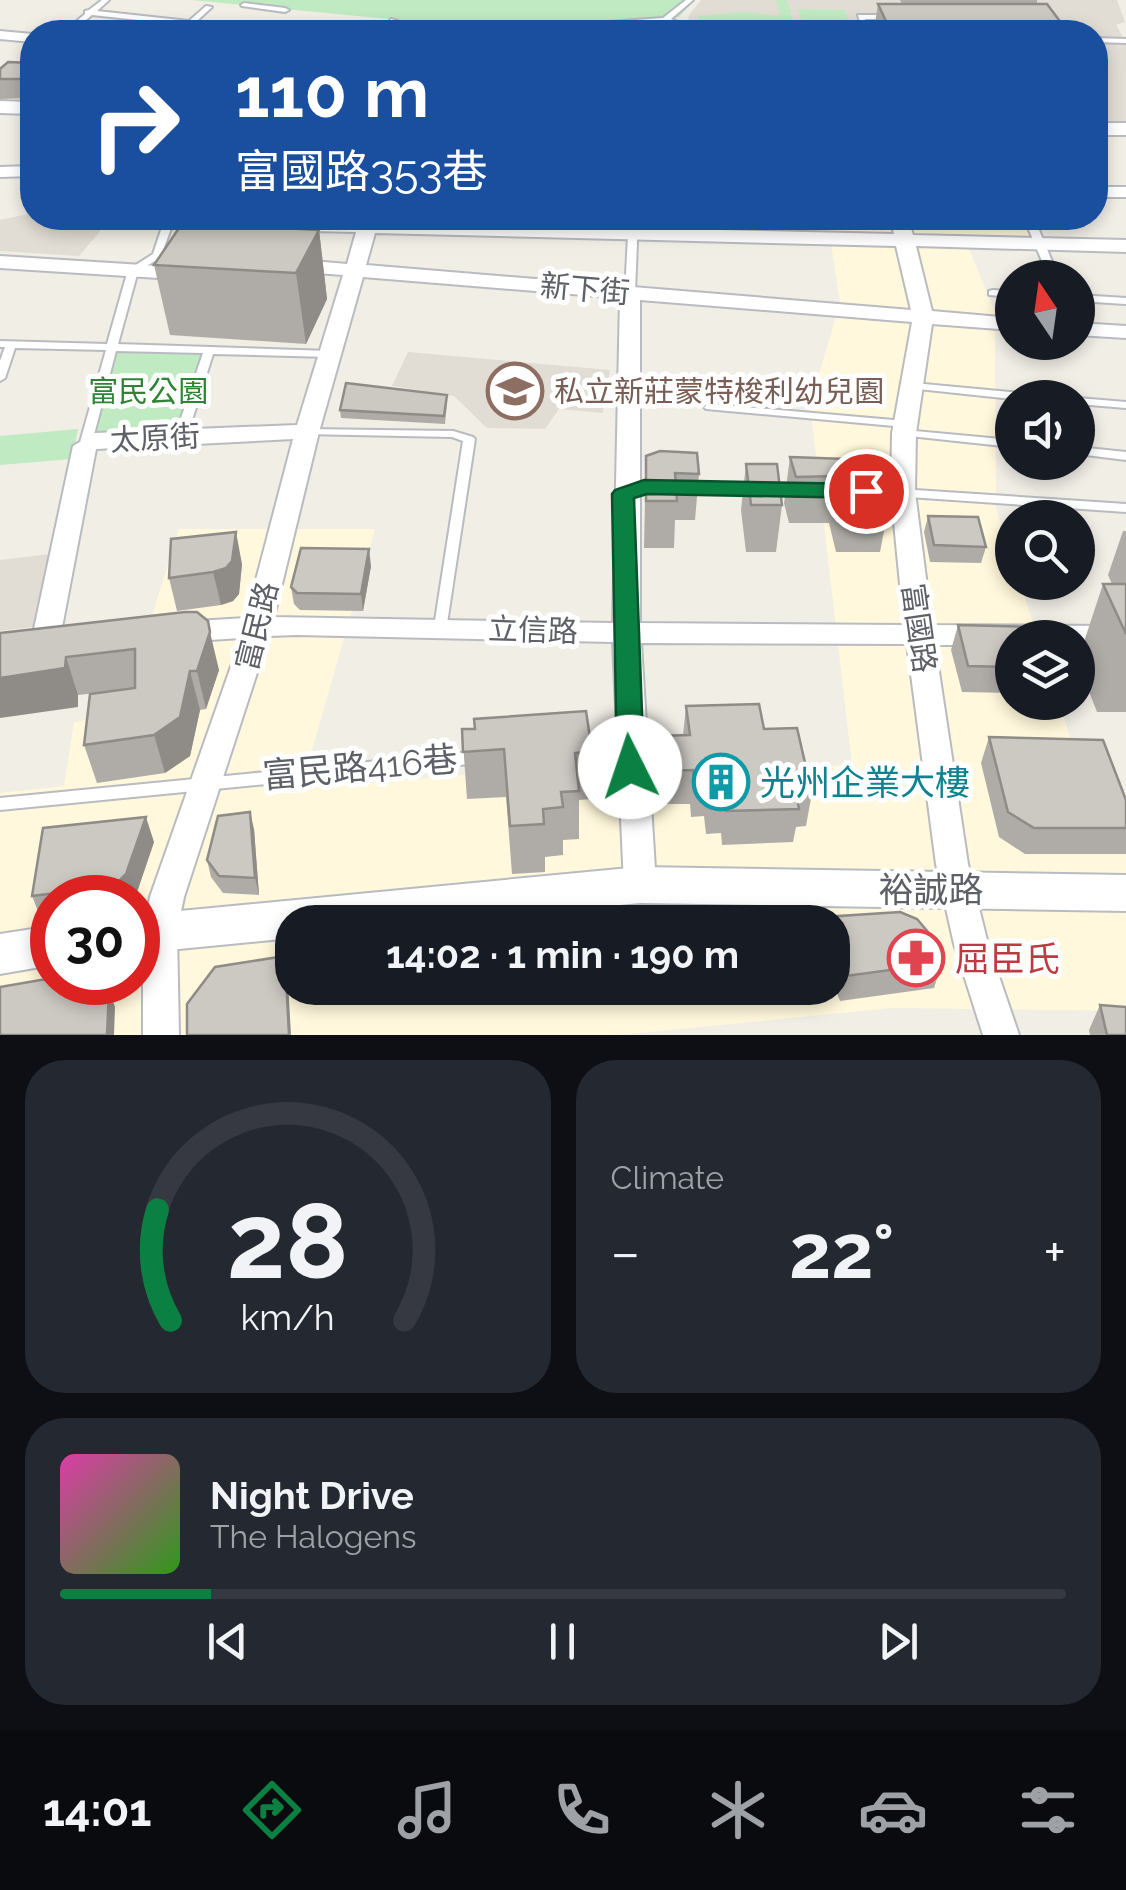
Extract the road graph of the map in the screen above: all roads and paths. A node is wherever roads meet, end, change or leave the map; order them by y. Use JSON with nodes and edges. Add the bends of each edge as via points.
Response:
{"nodes":[{"id":1,"x":106,"y":0,"type":"edge"},
{"id":2,"x":690,"y":0,"type":"edge"},
{"id":3,"x":244,"y":5,"type":"dead end"},
{"id":4,"x":208,"y":7,"type":"dead end"},
{"id":5,"x":87,"y":12,"type":"junction"},
{"id":6,"x":900,"y":17,"type":"edge"},
{"id":7,"x":666,"y":19,"type":"joint"},
{"id":8,"x":79,"y":20,"type":"edge"},
{"id":9,"x":162,"y":20,"type":"edge"},
{"id":10,"x":193,"y":20,"type":"edge"},
{"id":11,"x":274,"y":20,"type":"edge"},
{"id":12,"x":656,"y":20,"type":"edge"},
{"id":13,"x":862,"y":20,"type":"edge"},
{"id":14,"x":166,"y":230,"type":"edge"},
{"id":15,"x":367,"y":230,"type":"edge"},
{"id":16,"x":632,"y":230,"type":"edge"},
{"id":17,"x":902,"y":230,"type":"edge"},
{"id":18,"x":1034,"y":230,"type":"edge"},
{"id":19,"x":1041,"y":246,"type":"junction"},
{"id":20,"x":1126,"y":246,"type":"edge"},
{"id":21,"x":156,"y":256,"type":"junction"},
{"id":22,"x":1047,"y":260,"type":"edge"},
{"id":23,"x":0,"y":262,"type":"edge"},
{"id":24,"x":133,"y":270,"type":"junction"},
{"id":25,"x":267,"y":271,"type":"edge"},
{"id":26,"x":354,"y":277,"type":"junction"},
{"id":27,"x":630,"y":292,"type":"junction"},
{"id":28,"x":1095,"y":299,"type":"edge"},
{"id":29,"x":1126,"y":301,"type":"edge"},
{"id":30,"x":923,"y":316,"type":"junction"},
{"id":31,"x":995,"y":322,"type":"edge"},
{"id":32,"x":1095,"y":331,"type":"edge"},
{"id":33,"x":1126,"y":332,"type":"edge"},
{"id":34,"x":6,"y":344,"type":"edge"},
{"id":35,"x":114,"y":347,"type":"junction"},
{"id":36,"x":209,"y":350,"type":"junction"},
{"id":37,"x":329,"y":354,"type":"junction"},
{"id":38,"x":0,"y":378,"type":"edge"},
{"id":39,"x":913,"y":386,"type":"junction"},
{"id":40,"x":995,"y":394,"type":"edge"},
{"id":41,"x":1095,"y":402,"type":"edge"},
{"id":42,"x":1126,"y":405,"type":"edge"},
{"id":43,"x":710,"y":407,"type":"dead end"},
{"id":44,"x":904,"y":428,"type":"junction"},
{"id":45,"x":307,"y":432,"type":"junction"},
{"id":46,"x":182,"y":436,"type":"junction"},
{"id":47,"x":995,"y":441,"type":"edge"},
{"id":48,"x":85,"y":446,"type":"junction"},
{"id":49,"x":1095,"y":453,"type":"edge"},
{"id":50,"x":1126,"y":456,"type":"edge"},
{"id":51,"x":664,"y":487,"type":"edge"},
{"id":52,"x":824,"y":490,"type":"edge"},
{"id":53,"x":863,"y":491,"type":"edge"},
{"id":54,"x":903,"y":492,"type":"junction"},
{"id":55,"x":1126,"y":508,"type":"edge"},
{"id":56,"x":256,"y":627,"type":"junction"},
{"id":57,"x":442,"y":627,"type":"junction"},
{"id":58,"x":624,"y":633,"type":"junction"},
{"id":59,"x":152,"y":634,"type":"edge"},
{"id":60,"x":1126,"y":636,"type":"edge"},
{"id":61,"x":920,"y":637,"type":"junction"},
{"id":62,"x":81,"y":640,"type":"edge"},
{"id":63,"x":46,"y":643,"type":"junction"},
{"id":64,"x":15,"y":646,"type":"edge"},
{"id":65,"x":628,"y":734,"type":"junction"},
{"id":66,"x":557,"y":750,"type":"edge"},
{"id":67,"x":499,"y":755,"type":"edge"},
{"id":68,"x":209,"y":780,"type":"junction"},
{"id":69,"x":0,"y":804,"type":"edge"},
{"id":70,"x":640,"y":885,"type":"junction"},
{"id":71,"x":957,"y":888,"type":"junction"},
{"id":72,"x":1126,"y":894,"type":"edge"},
{"id":73,"x":160,"y":912,"type":"edge"},
{"id":74,"x":160,"y":931,"type":"edge"},
{"id":75,"x":30,"y":949,"type":"edge"},
{"id":76,"x":0,"y":954,"type":"edge"},
{"id":77,"x":158,"y":1005,"type":"edge"},
{"id":78,"x":161,"y":1035,"type":"edge"},
{"id":79,"x":1001,"y":1035,"type":"edge"}],
"edges":[{"from":1,"to":5,"type":"lane"},
{"from":2,"to":7,"type":"lane"},
{"from":3,"to":11,"type":"lane","via":[[285,10]]},
{"from":4,"to":10,"type":"lane"},
{"from":5,"to":8,"type":"lane"},
{"from":5,"to":9,"type":"lane"},
{"from":6,"to":13,"type":"lane"},
{"from":7,"to":12,"type":"lane"},
{"from":14,"to":21,"type":"lane"},
{"from":15,"to":26,"type":"street","name":"富民路"},
{"from":16,"to":27,"type":"lane"},
{"from":17,"to":19,"type":"street"},
{"from":17,"to":30,"type":"street","name":"富國路"},
{"from":18,"to":19,"type":"lane"},
{"from":19,"to":20,"type":"street"},
{"from":19,"to":22,"type":"lane"},
{"from":21,"to":24,"type":"lane"},
{"from":21,"to":24,"type":"street","via":[[211,268]]},
{"from":23,"to":24,"type":"street"},
{"from":24,"to":35,"type":"lane"},
{"from":25,"to":26,"type":"street","name":"新下街"},
{"from":26,"to":27,"type":"street","name":"新下街"},
{"from":26,"to":37,"type":"street","name":"富民路"},
{"from":27,"to":30,"type":"street","name":"新下街"},
{"from":27,"to":58,"type":"street","via":[[634,491]]},
{"from":28,"to":29,"type":"lane"},
{"from":30,"to":31,"type":"street","name":"新下街"},
{"from":30,"to":39,"type":"street","name":"富國路"},
{"from":32,"to":33,"type":"street"},
{"from":34,"to":35,"type":"lane"},
{"from":34,"to":38,"type":"lane"},
{"from":35,"to":36,"type":"lane"},
{"from":35,"to":48,"type":"lane"},
{"from":36,"to":37,"type":"lane"},
{"from":36,"to":46,"type":"lane"},
{"from":37,"to":45,"type":"street","name":"富民路"},
{"from":39,"to":40,"type":"lane"},
{"from":39,"to":44,"type":"street","name":"富國路"},
{"from":41,"to":42,"type":"lane"},
{"from":43,"to":44,"type":"lane"},
{"from":44,"to":47,"type":"lane"},
{"from":44,"to":54,"type":"street","name":"富國路"},
{"from":45,"to":46,"type":"street","name":"太原街"},
{"from":45,"to":56,"type":"street","name":"富民路"},
{"from":45,"to":57,"type":"lane","via":[[469,439]]},
{"from":46,"to":48,"type":"street","name":"太原街"},
{"from":48,"to":63,"type":"street","name":"太原街"},
{"from":49,"to":50,"type":"lane"},
{"from":51,"to":52,"type":"lane"},
{"from":53,"to":54,"type":"lane"},
{"from":54,"to":55,"type":"lane"},
{"from":54,"to":61,"type":"street","name":"富國路"},
{"from":56,"to":57,"type":"street","name":"立信路"},
{"from":56,"to":59,"type":"street","name":"立信路"},
{"from":56,"to":68,"type":"street","name":"富民路"},
{"from":57,"to":58,"type":"street","name":"立信路"},
{"from":58,"to":61,"type":"street","name":"立信路"},
{"from":58,"to":65,"type":"street"},
{"from":60,"to":61,"type":"street","name":"立信路"},
{"from":61,"to":71,"type":"street","name":"富國路"},
{"from":62,"to":63,"type":"street"},
{"from":63,"to":64,"type":"street"},
{"from":65,"to":66,"type":"lane","via":[[596,747]]},
{"from":65,"to":70,"type":"street"},
{"from":67,"to":68,"type":"lane","name":"富民路416巷"},
{"from":68,"to":69,"type":"lane","name":"富民路416巷"},
{"from":68,"to":73,"type":"street","name":"富民路"},
{"from":70,"to":71,"type":"street","name":"裕誠路"},
{"from":70,"to":74,"type":"street","name":"裕誠路"},
{"from":71,"to":72,"type":"street","name":"裕誠路"},
{"from":71,"to":79,"type":"street","name":"富國路"},
{"from":75,"to":76,"type":"street"},
{"from":77,"to":78,"type":"street","name":"富民路"}]}
